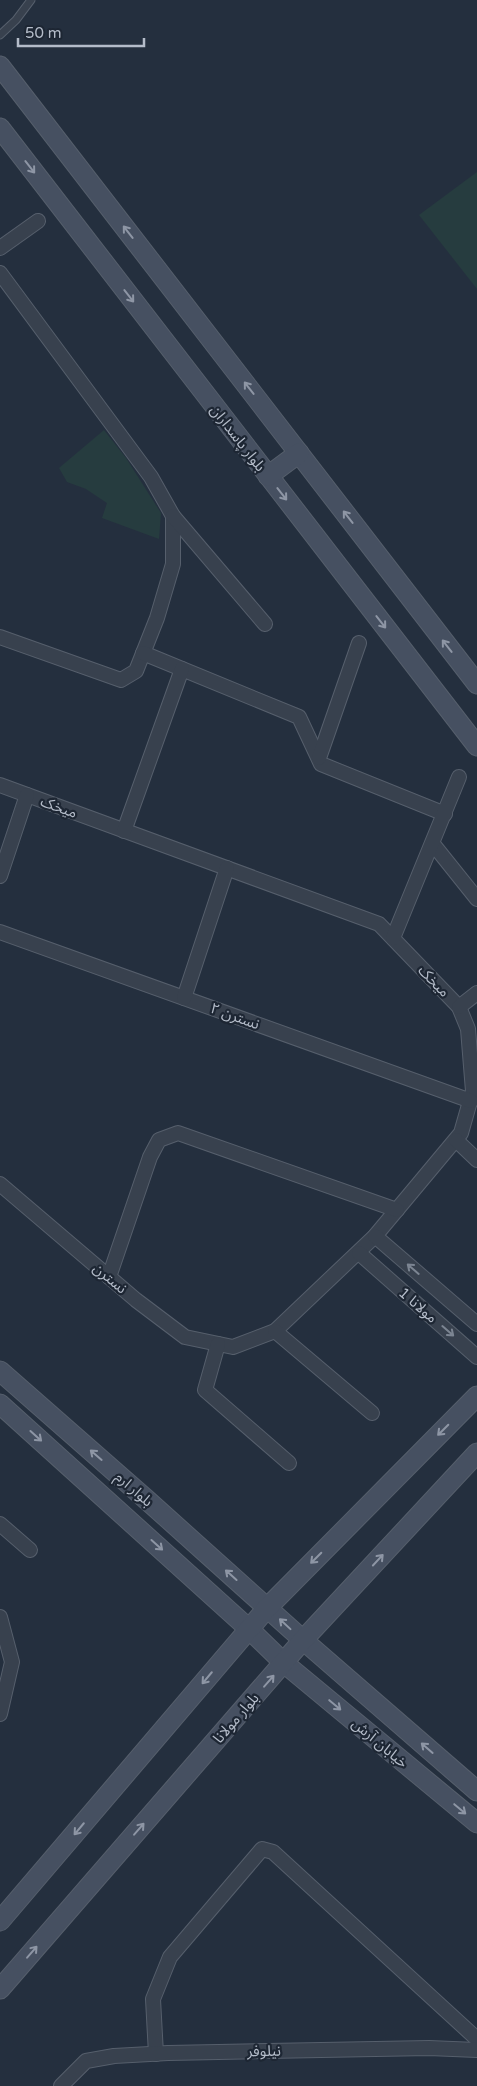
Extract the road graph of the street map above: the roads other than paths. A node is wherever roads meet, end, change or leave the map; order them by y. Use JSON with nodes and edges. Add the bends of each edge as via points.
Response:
{"nodes":[{"id":1,"x":31,"y":0,"type":"edge"},
{"id":2,"x":0,"y":35,"type":"edge"},
{"id":3,"x":0,"y":66,"type":"edge"},
{"id":4,"x":0,"y":128,"type":"edge"},
{"id":5,"x":38,"y":221,"type":"dead end"},
{"id":6,"x":0,"y":248,"type":"edge"},
{"id":7,"x":0,"y":273,"type":"edge"},
{"id":8,"x":299,"y":453,"type":"junction"},
{"id":9,"x":268,"y":476,"type":"junction"},
{"id":10,"x":173,"y":516,"type":"junction"},
{"id":11,"x":264,"y":624,"type":"dead end"},
{"id":12,"x":0,"y":637,"type":"edge"},
{"id":13,"x":359,"y":643,"type":"dead end"},
{"id":14,"x":143,"y":653,"type":"junction"},
{"id":15,"x":182,"y":669,"type":"junction"},
{"id":16,"x":477,"y":684,"type":"edge"},
{"id":17,"x":477,"y":746,"type":"edge"},
{"id":18,"x":319,"y":758,"type":"junction"},
{"id":19,"x":459,"y":777,"type":"dead end"},
{"id":20,"x":0,"y":785,"type":"edge"},
{"id":21,"x":27,"y":795,"type":"junction"},
{"id":22,"x":445,"y":814,"type":"junction"},
{"id":23,"x":124,"y":831,"type":"junction"},
{"id":24,"x":433,"y":844,"type":"junction"},
{"id":25,"x":227,"y":868,"type":"junction"},
{"id":26,"x":0,"y":876,"type":"edge"},
{"id":27,"x":477,"y":899,"type":"edge"},
{"id":28,"x":0,"y":932,"type":"edge"},
{"id":29,"x":393,"y":938,"type":"junction"},
{"id":30,"x":477,"y":993,"type":"edge"},
{"id":31,"x":184,"y":998,"type":"junction"},
{"id":32,"x":459,"y":1007,"type":"junction"},
{"id":33,"x":471,"y":1101,"type":"junction"},
{"id":34,"x":456,"y":1140,"type":"junction"},
{"id":35,"x":477,"y":1160,"type":"edge"},
{"id":36,"x":0,"y":1184,"type":"edge"},
{"id":37,"x":397,"y":1210,"type":"junction"},
{"id":38,"x":375,"y":1236,"type":"junction"},
{"id":39,"x":358,"y":1253,"type":"junction"},
{"id":40,"x":109,"y":1277,"type":"junction"},
{"id":41,"x":477,"y":1324,"type":"edge"},
{"id":42,"x":275,"y":1331,"type":"junction"},
{"id":43,"x":218,"y":1344,"type":"junction"},
{"id":44,"x":233,"y":1347,"type":"joint"},
{"id":45,"x":477,"y":1357,"type":"edge"},
{"id":46,"x":0,"y":1372,"type":"edge"},
{"id":47,"x":477,"y":1396,"type":"edge"},
{"id":48,"x":0,"y":1404,"type":"edge"},
{"id":49,"x":372,"y":1413,"type":"dead end"},
{"id":50,"x":477,"y":1453,"type":"edge"},
{"id":51,"x":289,"y":1463,"type":"dead end"},
{"id":52,"x":0,"y":1524,"type":"edge"},
{"id":53,"x":30,"y":1550,"type":"dead end"},
{"id":54,"x":267,"y":1608,"type":"junction"},
{"id":55,"x":0,"y":1617,"type":"edge"},
{"id":56,"x":248,"y":1629,"type":"junction"},
{"id":57,"x":302,"y":1640,"type":"junction"},
{"id":58,"x":284,"y":1663,"type":"junction"},
{"id":59,"x":1,"y":1712,"type":"edge"},
{"id":60,"x":477,"y":1791,"type":"edge"},
{"id":61,"x":477,"y":1823,"type":"edge"},
{"id":62,"x":0,"y":1921,"type":"edge"},
{"id":63,"x":0,"y":1989,"type":"edge"},
{"id":64,"x":477,"y":2039,"type":"edge"},
{"id":65,"x":477,"y":2050,"type":"edge"},
{"id":66,"x":156,"y":2054,"type":"junction"},
{"id":67,"x":61,"y":2086,"type":"edge"}],
"edges":[{"from":1,"to":2,"type":"lane"},
{"from":8,"to":3,"type":"main road","one_way":true},
{"from":4,"to":9,"type":"main road","name":"بلوار پاسداران","one_way":true},
{"from":5,"to":6,"type":"street"},
{"from":7,"to":10,"type":"street","via":[[151,477]]},
{"from":8,"to":9,"type":"main road"},
{"from":16,"to":8,"type":"main road","one_way":true},
{"from":9,"to":17,"type":"main road","name":"بلوار پاسداران","one_way":true},
{"from":10,"to":11,"type":"street"},
{"from":10,"to":14,"type":"street","via":[[172,564]]},
{"from":12,"to":14,"type":"street","via":[[121,680],[136,671]]},
{"from":13,"to":18,"type":"street"},
{"from":14,"to":15,"type":"street"},
{"from":15,"to":18,"type":"street","via":[[299,717]]},
{"from":15,"to":23,"type":"street"},
{"from":18,"to":22,"type":"street","via":[[321,764]]},
{"from":19,"to":22,"type":"street"},
{"from":20,"to":21,"type":"street","name":"میخک"},
{"from":21,"to":23,"type":"street","name":"میخک"},
{"from":21,"to":26,"type":"street"},
{"from":22,"to":24,"type":"street"},
{"from":23,"to":25,"type":"street","name":"میخک"},
{"from":24,"to":27,"type":"street"},
{"from":24,"to":29,"type":"street"},
{"from":25,"to":29,"type":"street","name":"میخک","via":[[379,924]]},
{"from":25,"to":31,"type":"street"},
{"from":28,"to":31,"type":"street","name":"نسترن ۲"},
{"from":29,"to":32,"type":"street","name":"میخک"},
{"from":30,"to":32,"type":"street"},
{"from":31,"to":33,"type":"street","name":"نسترن ۲"},
{"from":32,"to":33,"type":"street","name":"میخک","via":[[468,1028]]},
{"from":33,"to":34,"type":"street","name":"میخک"},
{"from":34,"to":35,"type":"street"},
{"from":34,"to":37,"type":"street","name":"میخک"},
{"from":36,"to":40,"type":"street","name":"نسترن"},
{"from":37,"to":38,"type":"street","name":"میخک"},
{"from":37,"to":40,"type":"street","via":[[178,1134],[159,1140],[150,1157]]},
{"from":38,"to":39,"type":"street","name":"میخک"},
{"from":41,"to":38,"type":"street","name":"مولانا 1","one_way":true},
{"from":39,"to":42,"type":"street","name":"میخک"},
{"from":39,"to":45,"type":"street","name":"مولانا 1","one_way":true},
{"from":40,"to":43,"type":"street","name":"نسترن","via":[[185,1337]]},
{"from":42,"to":44,"type":"street","name":"میخک"},
{"from":42,"to":49,"type":"street"},
{"from":43,"to":44,"type":"street","name":"نسترن"},
{"from":43,"to":51,"type":"street","via":[[205,1390]]},
{"from":54,"to":46,"type":"main road","name":"بلوار ارم","one_way":true},
{"from":47,"to":54,"type":"main road","one_way":true},
{"from":48,"to":56,"type":"main road","name":"بلوار ارم","one_way":true},
{"from":57,"to":50,"type":"main road","name":"بلوار مولانا","one_way":true},
{"from":52,"to":53,"type":"street"},
{"from":54,"to":56,"type":"main road"},
{"from":57,"to":54,"type":"main road","name":"بلوار ارم","one_way":true},
{"from":55,"to":59,"type":"street","via":[[12,1662]]},
{"from":56,"to":58,"type":"main road","name":"بلوار ارم"},
{"from":56,"to":62,"type":"main road","one_way":true},
{"from":57,"to":58,"type":"main road","name":"بلوار مولانا"},
{"from":60,"to":57,"type":"main road","name":"خیابان آرش","one_way":true},
{"from":58,"to":61,"type":"main road","name":"خیابان آرش","one_way":true},
{"from":63,"to":58,"type":"main road","name":"بلوار مولانا","one_way":true},
{"from":64,"to":66,"type":"street","via":[[273,1852],[262,1850],[170,1957],[153,1999]]},
{"from":65,"to":66,"type":"street","name":"نیلوفر","via":[[429,2048]]},
{"from":66,"to":67,"type":"street","name":"نیلوفر","via":[[86,2061]]}]}
